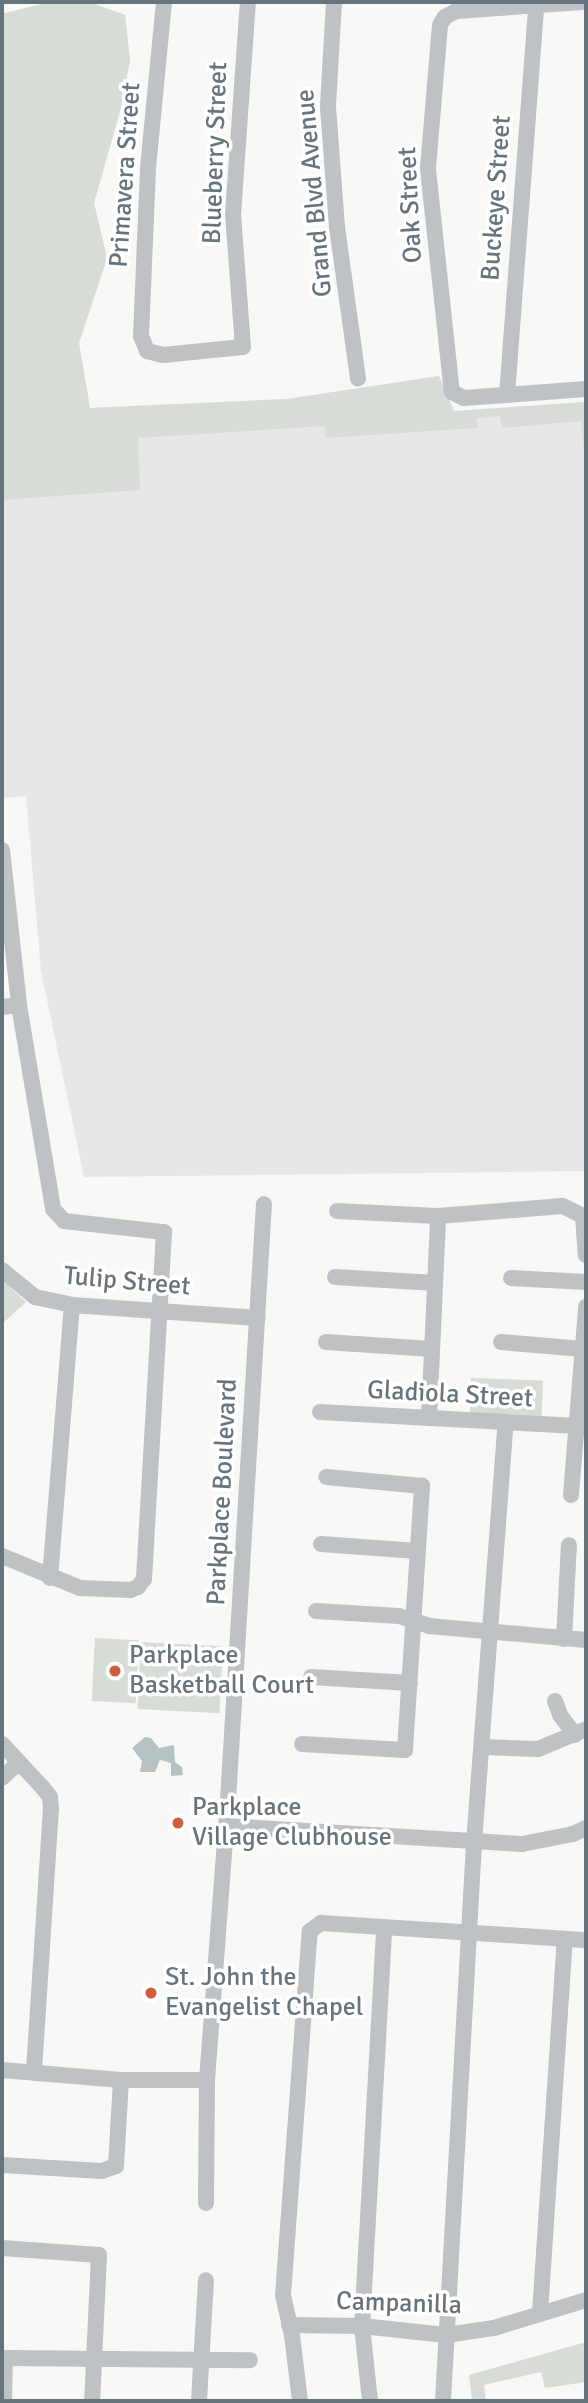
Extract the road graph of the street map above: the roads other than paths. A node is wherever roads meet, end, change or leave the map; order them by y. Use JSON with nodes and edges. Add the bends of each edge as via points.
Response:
{"nodes":[{"id":1,"x":164,"y":2,"type":"edge"},
{"id":2,"x":248,"y":2,"type":"edge"},
{"id":3,"x":334,"y":2,"type":"edge"},
{"id":4,"x":582,"y":2,"type":"edge"},
{"id":5,"x":536,"y":5,"type":"junction"},
{"id":6,"x":243,"y":347,"type":"joint"},
{"id":7,"x":358,"y":380,"type":"dead end"},
{"id":8,"x":586,"y":389,"type":"edge"},
{"id":9,"x":507,"y":395,"type":"junction"},
{"id":10,"x":2,"y":850,"type":"edge"},
{"id":11,"x":19,"y":1005,"type":"junction"},
{"id":12,"x":2,"y":1007,"type":"edge"},
{"id":13,"x":264,"y":1204,"type":"dead end"},
{"id":14,"x":338,"y":1211,"type":"dead end"},
{"id":15,"x":438,"y":1216,"type":"junction"},
{"id":16,"x":586,"y":1255,"type":"edge"},
{"id":17,"x":2,"y":1270,"type":"edge"},
{"id":18,"x":335,"y":1277,"type":"dead end"},
{"id":19,"x":512,"y":1278,"type":"dead end"},
{"id":20,"x":586,"y":1282,"type":"edge"},
{"id":21,"x":435,"y":1283,"type":"junction"},
{"id":22,"x":72,"y":1305,"type":"junction"},
{"id":23,"x":586,"y":1307,"type":"edge"},
{"id":24,"x":162,"y":1310,"type":"junction"},
{"id":25,"x":258,"y":1318,"type":"junction"},
{"id":26,"x":326,"y":1342,"type":"dead end"},
{"id":27,"x":501,"y":1342,"type":"dead end"},
{"id":28,"x":432,"y":1349,"type":"junction"},
{"id":29,"x":583,"y":1349,"type":"junction"},
{"id":30,"x":320,"y":1412,"type":"dead end"},
{"id":31,"x":429,"y":1418,"type":"junction"},
{"id":32,"x":506,"y":1422,"type":"junction"},
{"id":33,"x":577,"y":1426,"type":"junction"},
{"id":34,"x":326,"y":1477,"type":"dead end"},
{"id":35,"x":571,"y":1495,"type":"dead end"},
{"id":36,"x":321,"y":1544,"type":"dead end"},
{"id":37,"x":569,"y":1545,"type":"dead end"},
{"id":38,"x":417,"y":1551,"type":"junction"},
{"id":39,"x":2,"y":1556,"type":"edge"},
{"id":40,"x":50,"y":1578,"type":"junction"},
{"id":41,"x":316,"y":1611,"type":"dead end"},
{"id":42,"x":413,"y":1618,"type":"junction"},
{"id":43,"x":492,"y":1633,"type":"junction"},
{"id":44,"x":564,"y":1639,"type":"junction"},
{"id":45,"x":586,"y":1640,"type":"edge"},
{"id":46,"x":311,"y":1678,"type":"dead end"},
{"id":47,"x":410,"y":1683,"type":"junction"},
{"id":48,"x":555,"y":1701,"type":"dead end"},
{"id":49,"x":580,"y":1732,"type":"edge"},
{"id":50,"x":2,"y":1744,"type":"edge"},
{"id":51,"x":302,"y":1745,"type":"dead end"},
{"id":52,"x":482,"y":1747,"type":"junction"},
{"id":53,"x":19,"y":1762,"type":"junction"},
{"id":54,"x":2,"y":1777,"type":"edge"},
{"id":55,"x":227,"y":1826,"type":"junction"},
{"id":56,"x":586,"y":1828,"type":"edge"},
{"id":57,"x":474,"y":1843,"type":"junction"},
{"id":58,"x":384,"y":1928,"type":"junction"},
{"id":59,"x":470,"y":1934,"type":"junction"},
{"id":60,"x":565,"y":1939,"type":"junction"},
{"id":61,"x":586,"y":1940,"type":"edge"},
{"id":62,"x":2,"y":2070,"type":"edge"},
{"id":63,"x":34,"y":2072,"type":"junction"},
{"id":64,"x":121,"y":2080,"type":"junction"},
{"id":65,"x":208,"y":2080,"type":"junction"},
{"id":66,"x":2,"y":2165,"type":"edge"},
{"id":67,"x":206,"y":2203,"type":"dead end"},
{"id":68,"x":2,"y":2248,"type":"edge"},
{"id":69,"x":206,"y":2280,"type":"dead end"},
{"id":70,"x":586,"y":2300,"type":"edge"},
{"id":71,"x":540,"y":2313,"type":"junction"},
{"id":72,"x":289,"y":2325,"type":"junction"},
{"id":73,"x":362,"y":2326,"type":"junction"},
{"id":74,"x":446,"y":2334,"type":"junction"},
{"id":75,"x":3,"y":2358,"type":"edge"},
{"id":76,"x":94,"y":2359,"type":"junction"},
{"id":77,"x":201,"y":2360,"type":"junction"},
{"id":78,"x":250,"y":2360,"type":"dead end"},
{"id":79,"x":4,"y":2401,"type":"edge"},
{"id":80,"x":92,"y":2401,"type":"edge"},
{"id":81,"x":199,"y":2401,"type":"edge"},
{"id":82,"x":300,"y":2401,"type":"edge"},
{"id":83,"x":370,"y":2401,"type":"edge"},
{"id":84,"x":443,"y":2401,"type":"edge"}],
"edges":[{"from":1,"to":6,"type":"street","name":"Primavera Street","via":[[148,183],[141,336],[147,351],[163,355]]},
{"from":2,"to":6,"type":"street","name":"Blueberry Street","via":[[233,215]]},
{"from":3,"to":7,"type":"street","name":"Grand Blvd Avenue","via":[[328,107],[337,226]]},
{"from":4,"to":5,"type":"street"},
{"from":5,"to":9,"type":"street","name":"Buckeye Street"},
{"from":5,"to":9,"type":"street","name":"Oak Street","via":[[456,11],[445,17],[440,25],[428,169],[452,392],[464,398]]},
{"from":8,"to":9,"type":"street"},
{"from":10,"to":11,"type":"street"},
{"from":11,"to":12,"type":"street"},
{"from":11,"to":24,"type":"street","via":[[53,1209],[64,1221],[164,1232]]},
{"from":13,"to":25,"type":"street","name":"Parkplace Boulevard"},
{"from":14,"to":15,"type":"street"},
{"from":15,"to":16,"type":"street","via":[[563,1206],[583,1216]]},
{"from":15,"to":21,"type":"street"},
{"from":17,"to":22,"type":"street","name":"Tulip Street","via":[[36,1297]]},
{"from":18,"to":21,"type":"street"},
{"from":19,"to":20,"type":"street"},
{"from":21,"to":28,"type":"street"},
{"from":22,"to":24,"type":"street","name":"Tulip Street"},
{"from":22,"to":40,"type":"street"},
{"from":23,"to":29,"type":"street"},
{"from":24,"to":25,"type":"street","name":"Tulip Street"},
{"from":24,"to":40,"type":"street","via":[[144,1579],[130,1590],[80,1588]]},
{"from":25,"to":55,"type":"street","name":"Parkplace Boulevard"},
{"from":26,"to":28,"type":"street"},
{"from":27,"to":29,"type":"street"},
{"from":28,"to":31,"type":"street"},
{"from":29,"to":33,"type":"street"},
{"from":30,"to":31,"type":"street","name":"Gladiola Street"},
{"from":31,"to":32,"type":"street","name":"Gladiola Street"},
{"from":32,"to":33,"type":"street","name":"Gladiola Street"},
{"from":32,"to":43,"type":"street"},
{"from":33,"to":35,"type":"street"},
{"from":34,"to":38,"type":"street","via":[[422,1486]]},
{"from":36,"to":38,"type":"street"},
{"from":37,"to":44,"type":"street"},
{"from":38,"to":42,"type":"street"},
{"from":39,"to":40,"type":"street"},
{"from":41,"to":42,"type":"street"},
{"from":42,"to":43,"type":"street","via":[[429,1626]]},
{"from":42,"to":47,"type":"street"},
{"from":43,"to":44,"type":"street"},
{"from":43,"to":52,"type":"street"},
{"from":44,"to":45,"type":"street"},
{"from":46,"to":47,"type":"street"},
{"from":47,"to":51,"type":"street","via":[[405,1750]]},
{"from":48,"to":49,"type":"street","via":[[560,1715]]},
{"from":49,"to":52,"type":"street","via":[[533,1749]]},
{"from":50,"to":53,"type":"street"},
{"from":52,"to":57,"type":"street"},
{"from":53,"to":54,"type":"street"},
{"from":53,"to":63,"type":"street","via":[[50,1797],[51,1808]]},
{"from":55,"to":57,"type":"street"},
{"from":55,"to":65,"type":"street","name":"Parkplace Boulevard"},
{"from":56,"to":57,"type":"street","via":[[573,1835],[522,1844]]},
{"from":57,"to":59,"type":"street"},
{"from":58,"to":59,"type":"street"},
{"from":58,"to":72,"type":"street","via":[[321,1923],[310,1931],[283,2295]]},
{"from":58,"to":73,"type":"street"},
{"from":59,"to":60,"type":"street"},
{"from":59,"to":74,"type":"street"},
{"from":60,"to":61,"type":"street"},
{"from":60,"to":71,"type":"street"},
{"from":62,"to":63,"type":"street"},
{"from":63,"to":64,"type":"street"},
{"from":64,"to":65,"type":"street"},
{"from":64,"to":66,"type":"street","via":[[116,2166],[102,2171]]},
{"from":65,"to":67,"type":"street","name":"Parkplace Boulevard"},
{"from":68,"to":76,"type":"street","via":[[99,2255]]},
{"from":69,"to":77,"type":"street"},
{"from":70,"to":71,"type":"street","name":"Campanilla"},
{"from":71,"to":74,"type":"street","name":"Campanilla","via":[[494,2328]]},
{"from":72,"to":73,"type":"street","name":"Campanilla"},
{"from":72,"to":82,"type":"street"},
{"from":73,"to":74,"type":"street","name":"Campanilla"},
{"from":73,"to":83,"type":"street"},
{"from":74,"to":84,"type":"street"},
{"from":75,"to":76,"type":"street"},
{"from":75,"to":79,"type":"street"},
{"from":76,"to":77,"type":"street"},
{"from":76,"to":80,"type":"street"},
{"from":77,"to":78,"type":"street"},
{"from":77,"to":81,"type":"street"}]}
